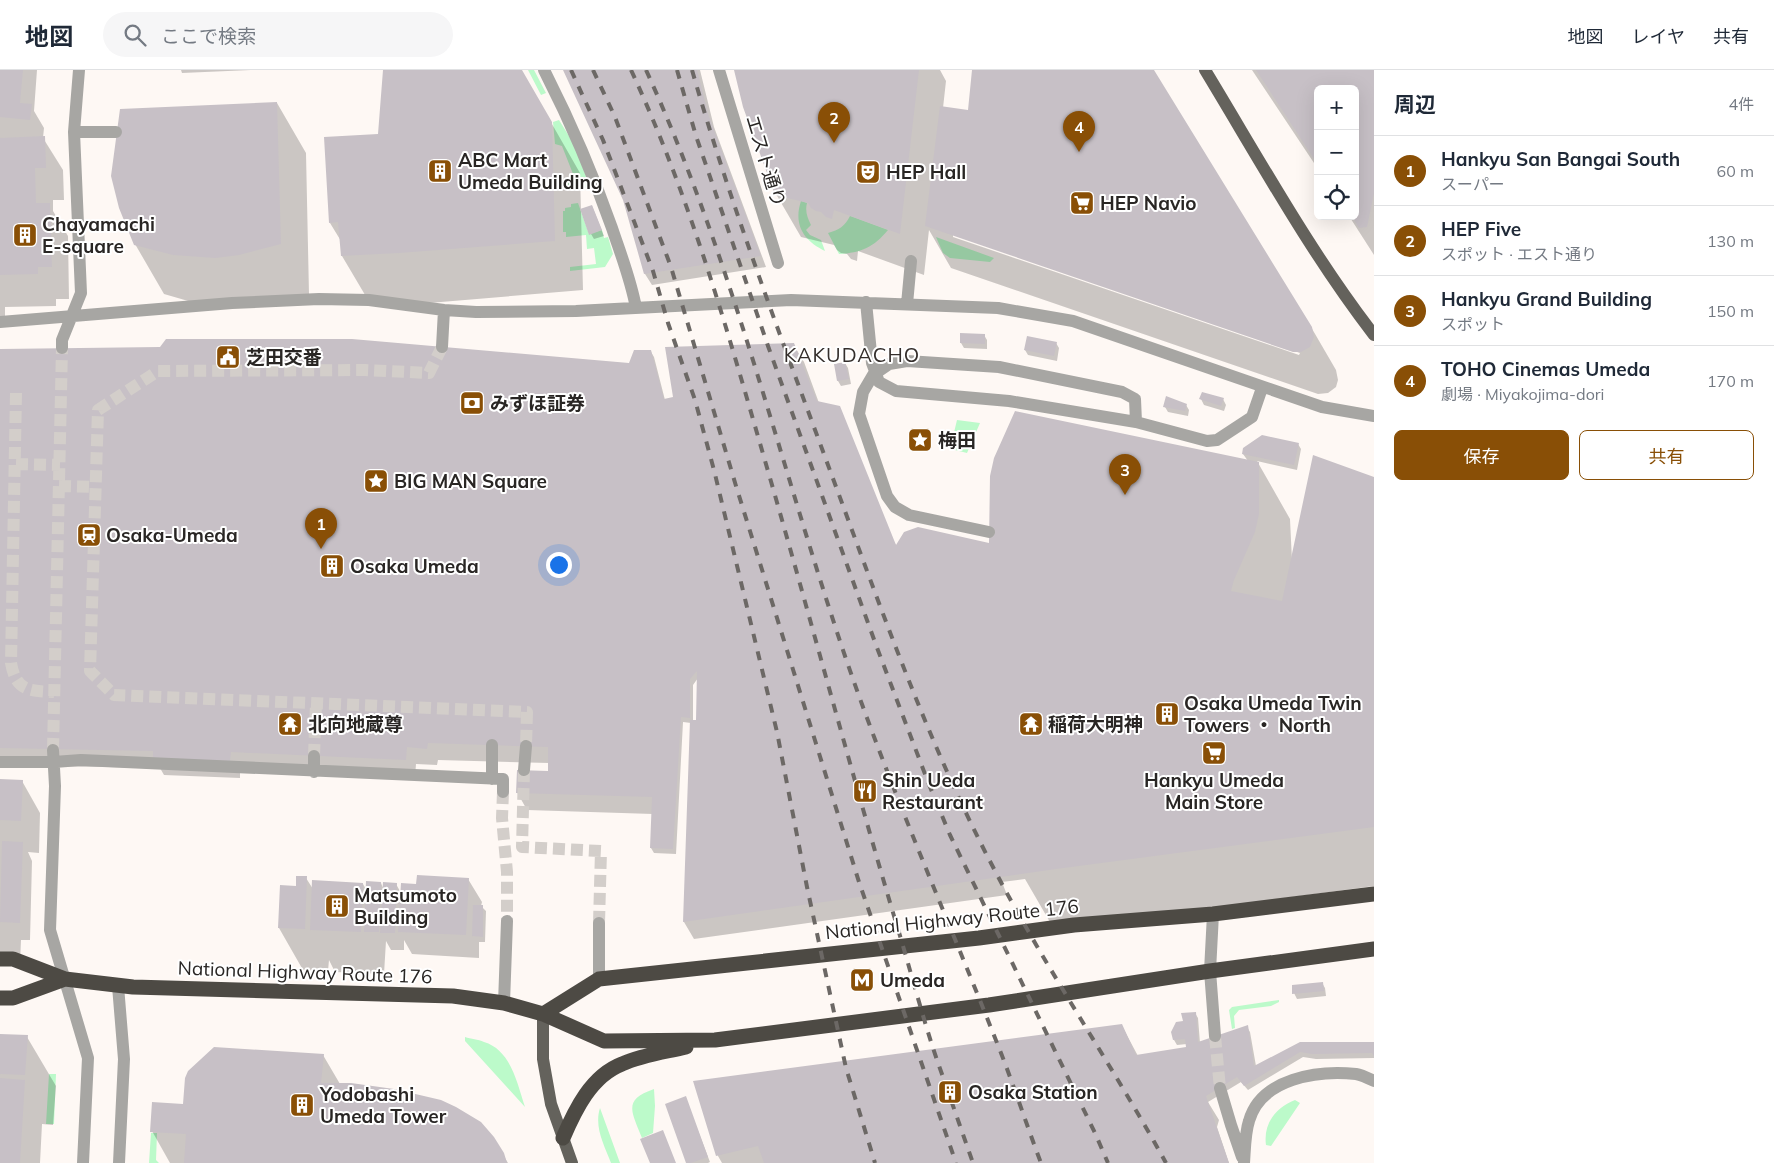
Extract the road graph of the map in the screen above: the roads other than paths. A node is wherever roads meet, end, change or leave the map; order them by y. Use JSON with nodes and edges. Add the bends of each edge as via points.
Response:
{"nodes":[{"id":1,"x":79,"y":70,"type":"edge"},
{"id":2,"x":544,"y":70,"type":"edge"},
{"id":3,"x":719,"y":70,"type":"edge"},
{"id":4,"x":1204,"y":70,"type":"edge"},
{"id":5,"x":74,"y":132,"type":"junction"},
{"id":6,"x":116,"y":132,"type":"dead end"},
{"id":7,"x":911,"y":261,"type":"dead end"},
{"id":8,"x":778,"y":262,"type":"dead end"},
{"id":9,"x":866,"y":302,"type":"junction"},
{"id":10,"x":907,"y":304,"type":"junction"},
{"id":11,"x":636,"y":308,"type":"junction"},
{"id":12,"x":444,"y":310,"type":"junction"},
{"id":13,"x":72,"y":317,"type":"junction"},
{"id":14,"x":0,"y":322,"type":"edge"},
{"id":15,"x":1374,"y":335,"type":"edge"},
{"id":16,"x":442,"y":347,"type":"tunnel mouth"},
{"id":17,"x":62,"y":348,"type":"tunnel mouth"},
{"id":18,"x":1262,"y":388,"type":"junction"},
{"id":19,"x":1374,"y":416,"type":"edge"},
{"id":20,"x":1136,"y":422,"type":"junction"},
{"id":21,"x":989,"y":532,"type":"dead end"},
{"id":22,"x":492,"y":745,"type":"dead end"},
{"id":23,"x":526,"y":746,"type":"tunnel mouth"},
{"id":24,"x":53,"y":756,"type":"junction"},
{"id":25,"x":314,"y":756,"type":"tunnel mouth"},
{"id":26,"x":0,"y":762,"type":"edge"},
{"id":27,"x":524,"y":770,"type":"tunnel mouth"},
{"id":28,"x":314,"y":772,"type":"junction"},
{"id":29,"x":492,"y":779,"type":"junction"},
{"id":30,"x":503,"y":792,"type":"tunnel mouth"},
{"id":31,"x":1374,"y":894,"type":"edge"},
{"id":32,"x":1213,"y":914,"type":"junction"},
{"id":33,"x":507,"y":920,"type":"tunnel mouth"},
{"id":34,"x":599,"y":923,"type":"tunnel mouth"},
{"id":35,"x":1374,"y":949,"type":"edge"},
{"id":36,"x":0,"y":959,"type":"edge"},
{"id":37,"x":1210,"y":971,"type":"junction"},
{"id":38,"x":599,"y":979,"type":"junction"},
{"id":39,"x":64,"y":980,"type":"junction"},
{"id":40,"x":118,"y":986,"type":"junction"},
{"id":41,"x":0,"y":998,"type":"edge"},
{"id":42,"x":504,"y":1003,"type":"junction"},
{"id":43,"x":543,"y":1014,"type":"junction"},
{"id":44,"x":1215,"y":1036,"type":"tunnel mouth"},
{"id":45,"x":715,"y":1040,"type":"junction"},
{"id":46,"x":1374,"y":1081,"type":"edge"},
{"id":47,"x":1220,"y":1088,"type":"tunnel mouth"},
{"id":48,"x":563,"y":1138,"type":"junction"},
{"id":49,"x":83,"y":1163,"type":"edge"},
{"id":50,"x":119,"y":1163,"type":"edge"},
{"id":51,"x":572,"y":1163,"type":"edge"},
{"id":52,"x":1244,"y":1163,"type":"edge"}],
"edges":[{"from":1,"to":5,"type":"street"},
{"from":2,"to":11,"type":"street","via":[[600,194]]},
{"from":3,"to":8,"type":"street","name":"エスト通り"},
{"from":4,"to":15,"type":"main road","via":[[1321,261]]},
{"from":5,"to":6,"type":"street"},
{"from":5,"to":13,"type":"street","via":[[81,294]]},
{"from":7,"to":10,"type":"street"},
{"from":9,"to":10,"type":"street"},
{"from":9,"to":11,"type":"street","via":[[791,300]]},
{"from":9,"to":20,"type":"street","via":[[872,363],[879,382],[896,391],[1009,402]]},
{"from":10,"to":18,"type":"street","via":[[998,308],[1073,321]]},
{"from":11,"to":12,"type":"street"},
{"from":12,"to":13,"type":"street","via":[[370,300],[319,299]]},
{"from":12,"to":16,"type":"street"},
{"from":13,"to":14,"type":"street"},
{"from":13,"to":17,"type":"street"},
{"from":18,"to":19,"type":"street","via":[[1322,408]]},
{"from":18,"to":20,"type":"street","via":[[1252,417],[1218,440],[1207,441]]},
{"from":20,"to":21,"type":"street","via":[[1135,399],[1122,392],[999,367],[907,361],[889,364],[873,375],[863,392],[859,414],[887,496],[895,507],[909,514]]},
{"from":22,"to":29,"type":"street"},
{"from":23,"to":27,"type":"street"},
{"from":24,"to":26,"type":"street"},
{"from":24,"to":28,"type":"street"},
{"from":24,"to":39,"type":"street","via":[[55,786],[50,930]]},
{"from":25,"to":28,"type":"street"},
{"from":28,"to":29,"type":"street"},
{"from":29,"to":30,"type":"street","via":[[503,779]]},
{"from":31,"to":32,"type":"highway","name":"National Highway Route 176"},
{"from":32,"to":37,"type":"street"},
{"from":32,"to":38,"type":"highway","name":"National Highway Route 176","via":[[1074,925]]},
{"from":33,"to":42,"type":"street"},
{"from":34,"to":38,"type":"street"},
{"from":35,"to":37,"type":"highway","name":"National Highway Route 176"},
{"from":36,"to":39,"type":"highway","name":"National Highway Route 176","via":[[13,959]]},
{"from":37,"to":44,"type":"street"},
{"from":37,"to":45,"type":"highway","name":"National Highway Route 176","via":[[989,1005]]},
{"from":38,"to":43,"type":"highway","name":"National Highway Route 176"},
{"from":39,"to":40,"type":"highway","name":"National Highway Route 176"},
{"from":39,"to":41,"type":"highway","name":"National Highway Route 176","via":[[13,998]]},
{"from":39,"to":49,"type":"street","via":[[88,1058]]},
{"from":40,"to":42,"type":"highway","name":"National Highway Route 176","via":[[454,996]]},
{"from":40,"to":50,"type":"street","via":[[124,1059]]},
{"from":42,"to":43,"type":"highway","name":"National Highway Route 176"},
{"from":43,"to":45,"type":"highway","name":"National Highway Route 176","via":[[604,1041]]},
{"from":43,"to":48,"type":"main road","via":[[543,1059],[551,1104]]},
{"from":45,"to":48,"type":"highway","via":[[635,1059],[613,1069],[584,1096]]},
{"from":46,"to":52,"type":"street","via":[[1358,1074],[1323,1074],[1285,1082],[1262,1097],[1249,1120]]},
{"from":47,"to":52,"type":"street"},
{"from":48,"to":51,"type":"main road"}]}
